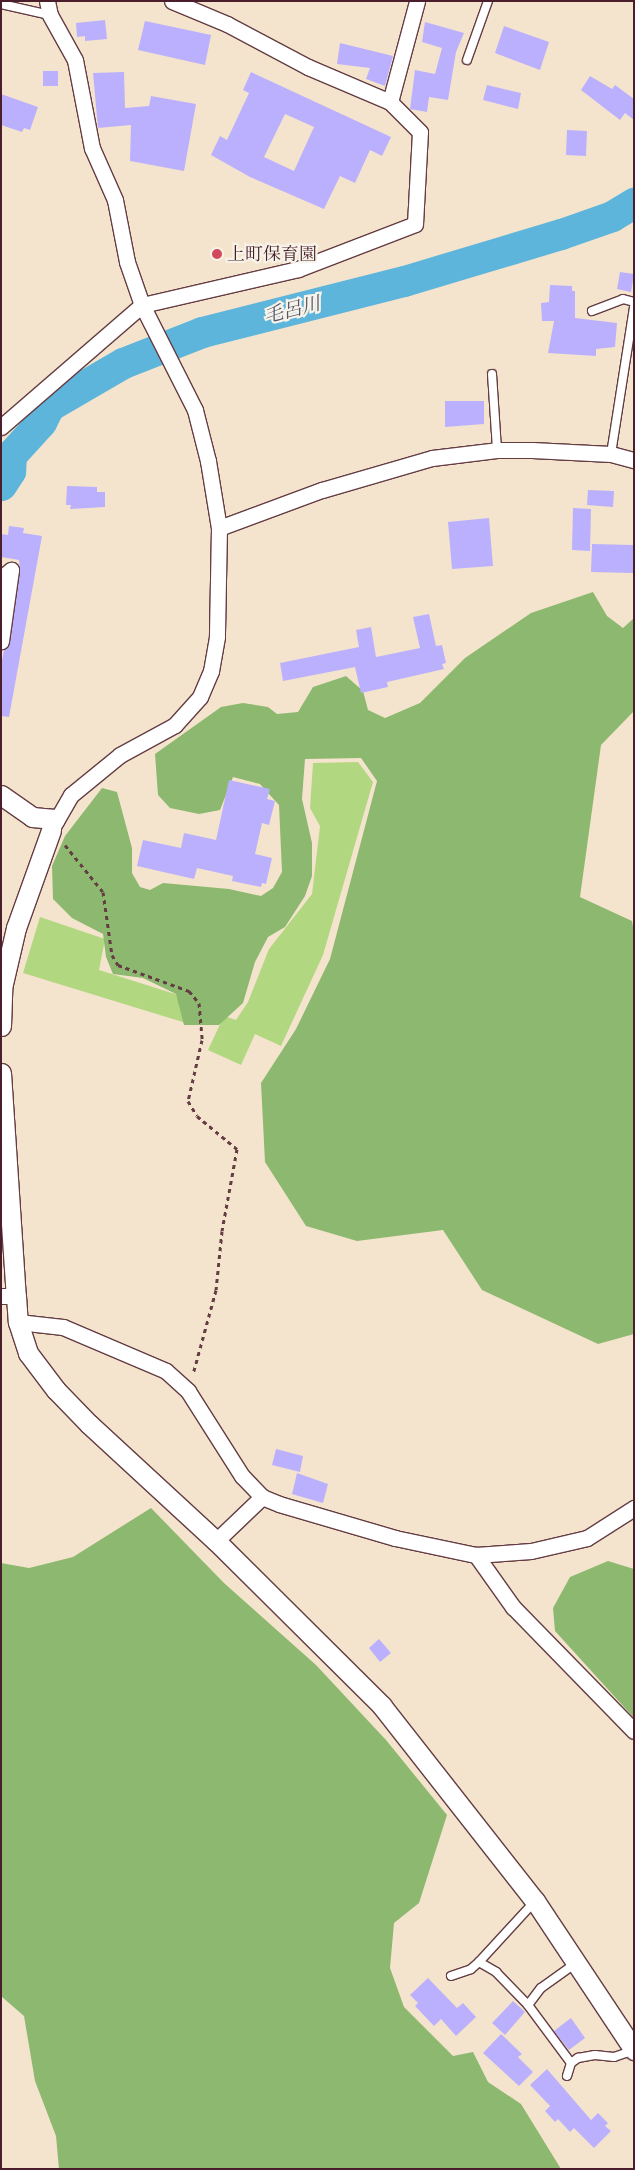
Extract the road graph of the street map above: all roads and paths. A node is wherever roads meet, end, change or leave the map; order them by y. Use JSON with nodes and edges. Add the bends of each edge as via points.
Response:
{"nodes":[{"id":1,"x":172,"y":1,"type":"edge"},
{"id":2,"x":418,"y":1,"type":"edge"},
{"id":3,"x":488,"y":1,"type":"edge"},
{"id":4,"x":1,"y":4,"type":"edge"},
{"id":5,"x":49,"y":8,"type":"edge"},
{"id":6,"x":467,"y":60,"type":"dead end"},
{"id":7,"x":390,"y":102,"type":"junction"},
{"id":8,"x":634,"y":302,"type":"edge"},
{"id":9,"x":634,"y":307,"type":"edge"},
{"id":10,"x":145,"y":310,"type":"junction"},
{"id":11,"x":592,"y":311,"type":"dead end"},
{"id":12,"x":492,"y":374,"type":"dead end"},
{"id":13,"x":1,"y":427,"type":"edge"},
{"id":14,"x":497,"y":450,"type":"junction"},
{"id":15,"x":611,"y":454,"type":"junction"},
{"id":16,"x":634,"y":460,"type":"edge"},
{"id":17,"x":219,"y":528,"type":"junction"},
{"id":18,"x":1,"y":578,"type":"edge"},
{"id":19,"x":1,"y":641,"type":"edge"},
{"id":20,"x":1,"y":795,"type":"edge"},
{"id":21,"x":53,"y":824,"type":"junction"},
{"id":22,"x":1,"y":1026,"type":"edge"},
{"id":23,"x":1,"y":1073,"type":"edge"},
{"id":24,"x":8,"y":1296,"type":"edge"},
{"id":25,"x":18,"y":1322,"type":"junction"},
{"id":26,"x":188,"y":1391,"type":"junction"},
{"id":27,"x":262,"y":1497,"type":"junction"},
{"id":28,"x":634,"y":1508,"type":"edge"},
{"id":29,"x":216,"y":1542,"type":"junction"},
{"id":30,"x":476,"y":1555,"type":"junction"},
{"id":31,"x":634,"y":1731,"type":"edge"},
{"id":32,"x":535,"y":1901,"type":"junction"},
{"id":33,"x":479,"y":1962,"type":"junction"},
{"id":34,"x":577,"y":1962,"type":"junction"},
{"id":35,"x":451,"y":1976,"type":"dead end"},
{"id":36,"x":528,"y":2005,"type":"junction"},
{"id":37,"x":634,"y":2050,"type":"edge"},
{"id":38,"x":571,"y":2064,"type":"junction"},
{"id":39,"x":567,"y":2076,"type":"dead end"}],
"edges":[{"from":1,"to":7,"type":"street","via":[[226,24],[308,67]]},
{"from":2,"to":7,"type":"street"},
{"from":3,"to":6,"type":"lane"},
{"from":4,"to":5,"type":"lane"},
{"from":5,"to":10,"type":"street","via":[[74,60],[92,148],[115,200],[127,262]]},
{"from":7,"to":10,"type":"street","via":[[420,132],[415,224],[298,269]]},
{"from":8,"to":11,"type":"lane","via":[[623,299]]},
{"from":9,"to":15,"type":"lane"},
{"from":10,"to":13,"type":"street"},
{"from":10,"to":17,"type":"street","via":[[195,410],[208,461]]},
{"from":12,"to":14,"type":"lane"},
{"from":14,"to":15,"type":"street"},
{"from":14,"to":17,"type":"street","via":[[432,458],[378,472]]},
{"from":15,"to":16,"type":"street"},
{"from":17,"to":21,"type":"street","via":[[217,637],[210,671],[200,697],[174,725],[120,755],[71,795]]},
{"from":18,"to":19,"type":"street","via":[[11,570]]},
{"from":20,"to":21,"type":"street","via":[[32,817]]},
{"from":21,"to":22,"type":"street","via":[[16,928],[2,988]]},
{"from":21,"to":26,"type":"path","via":[[103,892],[112,954],[118,965],[189,991],[199,1002],[202,1040],[188,1102],[197,1116],[237,1149],[222,1232],[216,1290]]},
{"from":23,"to":24,"type":"street"},
{"from":24,"to":25,"type":"street"},
{"from":25,"to":26,"type":"street","via":[[63,1327],[109,1345],[166,1371]]},
{"from":25,"to":29,"type":"street","via":[[28,1353],[56,1390]]},
{"from":26,"to":27,"type":"street","via":[[242,1476]]},
{"from":27,"to":29,"type":"street"},
{"from":27,"to":30,"type":"street","via":[[395,1538]]},
{"from":28,"to":30,"type":"street","via":[[587,1538],[531,1551]]},
{"from":29,"to":32,"type":"street","via":[[360,1680]]},
{"from":30,"to":31,"type":"street","via":[[513,1607]]},
{"from":32,"to":33,"type":"lane"},
{"from":32,"to":34,"type":"street"},
{"from":33,"to":35,"type":"lane","via":[[471,1970]]},
{"from":33,"to":36,"type":"lane","via":[[496,1972]]},
{"from":34,"to":36,"type":"lane","via":[[540,1988]]},
{"from":34,"to":37,"type":"street"},
{"from":36,"to":38,"type":"lane"},
{"from":37,"to":38,"type":"lane","via":[[614,2057],[578,2058]]},
{"from":38,"to":39,"type":"lane"}]}
